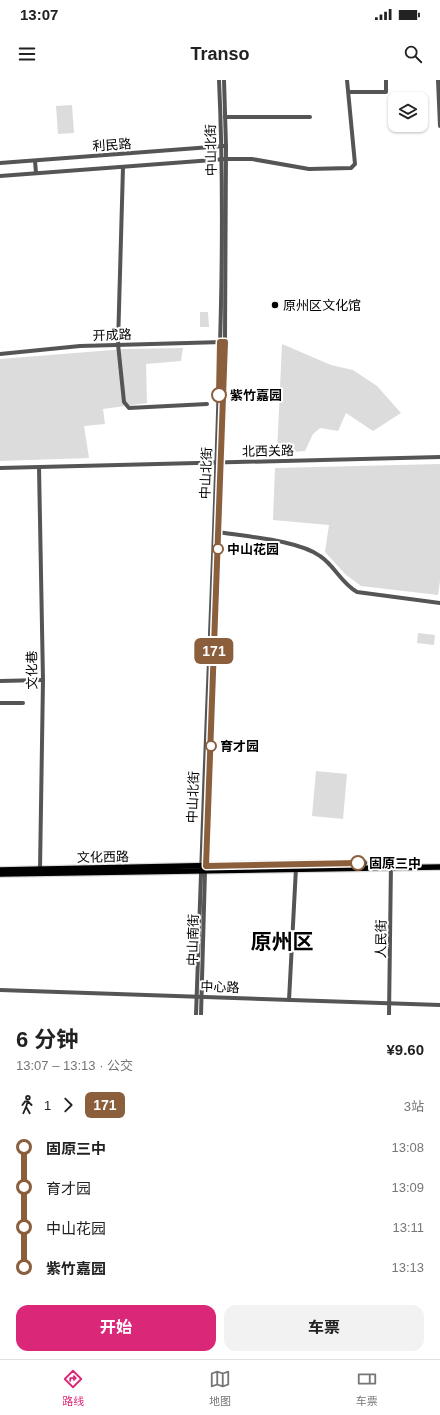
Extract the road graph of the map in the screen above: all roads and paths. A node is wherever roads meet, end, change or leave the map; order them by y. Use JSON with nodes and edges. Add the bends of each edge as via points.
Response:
{"nodes":[{"id":1,"x":219,"y":80,"type":"edge"},
{"id":2,"x":224,"y":80,"type":"edge"},
{"id":3,"x":347,"y":80,"type":"edge"},
{"id":4,"x":386,"y":80,"type":"edge"},
{"id":5,"x":438,"y":80,"type":"edge"},
{"id":6,"x":349,"y":92,"type":"junction"},
{"id":7,"x":225,"y":117,"type":"junction"},
{"id":8,"x":310,"y":117,"type":"dead end"},
{"id":9,"x":440,"y":126,"type":"edge"},
{"id":10,"x":224,"y":146,"type":"junction"},
{"id":11,"x":224,"y":159,"type":"junction"},
{"id":12,"x":35,"y":161,"type":"junction"},
{"id":13,"x":0,"y":163,"type":"edge"},
{"id":14,"x":123,"y":167,"type":"junction"},
{"id":15,"x":36,"y":173,"type":"junction"},
{"id":16,"x":0,"y":176,"type":"edge"},
{"id":17,"x":222,"y":342,"type":"junction"},
{"id":18,"x":118,"y":344,"type":"junction"},
{"id":19,"x":0,"y":354,"type":"edge"},
{"id":20,"x":207,"y":404,"type":"dead end"},
{"id":21,"x":440,"y":457,"type":"edge"},
{"id":22,"x":218,"y":462,"type":"junction"},
{"id":23,"x":39,"y":467,"type":"junction"},
{"id":24,"x":0,"y":468,"type":"edge"},
{"id":25,"x":219,"y":532,"type":"junction"},
{"id":26,"x":440,"y":603,"type":"edge"},
{"id":27,"x":43,"y":680,"type":"junction"},
{"id":28,"x":0,"y":681,"type":"edge"},
{"id":29,"x":0,"y":703,"type":"edge"},
{"id":30,"x":23,"y":703,"type":"dead end"},
{"id":31,"x":440,"y":863,"type":"edge"},
{"id":32,"x":391,"y":865,"type":"junction"},
{"id":33,"x":440,"y":867,"type":"edge"},
{"id":34,"x":203,"y":868,"type":"junction"},
{"id":35,"x":296,"y":868,"type":"junction"},
{"id":36,"x":0,"y":870,"type":"edge"},
{"id":37,"x":40,"y":872,"type":"junction"},
{"id":38,"x":0,"y":874,"type":"edge"},
{"id":39,"x":0,"y":990,"type":"edge"},
{"id":40,"x":202,"y":996,"type":"junction"},
{"id":41,"x":197,"y":997,"type":"junction"},
{"id":42,"x":289,"y":1000,"type":"junction"},
{"id":43,"x":390,"y":1004,"type":"junction"},
{"id":44,"x":440,"y":1005,"type":"edge"},
{"id":45,"x":196,"y":1015,"type":"edge"},
{"id":46,"x":201,"y":1015,"type":"edge"},
{"id":47,"x":389,"y":1015,"type":"edge"}],
"edges":[{"from":1,"to":10,"type":"street","name":"中山北街"},
{"from":2,"to":7,"type":"street","name":"中山北街"},
{"from":3,"to":6,"type":"street"},
{"from":4,"to":6,"type":"street","via":[[386,92]]},
{"from":5,"to":9,"type":"street"},
{"from":6,"to":11,"type":"street","name":"利民路","via":[[354,166],[309,169],[252,159]]},
{"from":7,"to":8,"type":"street"},
{"from":7,"to":10,"type":"street","name":"中山北街"},
{"from":10,"to":11,"type":"street","name":"中山北街"},
{"from":10,"to":12,"type":"street","name":"利民路"},
{"from":11,"to":14,"type":"street","name":"利民路"},
{"from":11,"to":17,"type":"street","name":"中山北街"},
{"from":12,"to":13,"type":"street","name":"利民路"},
{"from":12,"to":15,"type":"street"},
{"from":14,"to":15,"type":"street","name":"利民路"},
{"from":14,"to":18,"type":"street"},
{"from":15,"to":16,"type":"street","name":"利民路"},
{"from":17,"to":18,"type":"street","name":"开成路"},
{"from":17,"to":22,"type":"street","name":"中山北街"},
{"from":18,"to":19,"type":"street","name":"开成路"},
{"from":18,"to":20,"type":"street","via":[[126,406],[129,408]]},
{"from":21,"to":22,"type":"street","name":"北西关路"},
{"from":22,"to":23,"type":"street","name":"北西关路"},
{"from":22,"to":25,"type":"street","name":"中山北街"},
{"from":22,"to":34,"type":"street","name":"中山北街"},
{"from":23,"to":24,"type":"street","name":"北西关路"},
{"from":23,"to":27,"type":"street","name":"文化巷"},
{"from":25,"to":26,"type":"street","via":[[297,545],[311,550],[333,566],[349,587],[357,592]]},
{"from":25,"to":34,"type":"street","name":"中山北街"},
{"from":27,"to":28,"type":"street"},
{"from":27,"to":37,"type":"street","name":"文化巷"},
{"from":29,"to":30,"type":"street"},
{"from":31,"to":32,"type":"main road"},
{"from":32,"to":33,"type":"main road"},
{"from":32,"to":34,"type":"main road"},
{"from":32,"to":35,"type":"main road"},
{"from":32,"to":43,"type":"street","name":"人民街"},
{"from":34,"to":35,"type":"main road"},
{"from":34,"to":37,"type":"main road","name":"文化西路"},
{"from":34,"to":40,"type":"street","name":"中山南街"},
{"from":34,"to":41,"type":"street","name":"中山南街"},
{"from":35,"to":42,"type":"street"},
{"from":36,"to":37,"type":"main road","name":"文化西路"},
{"from":37,"to":38,"type":"main road","name":"文化西路"},
{"from":39,"to":41,"type":"street","name":"中心路"},
{"from":40,"to":41,"type":"street","name":"中心路"},
{"from":40,"to":42,"type":"street","name":"中心路"},
{"from":40,"to":46,"type":"street","name":"中山南街"},
{"from":41,"to":45,"type":"street","name":"中山南街"},
{"from":42,"to":43,"type":"street","name":"中心路"},
{"from":43,"to":44,"type":"street","name":"中心路"},
{"from":43,"to":47,"type":"street","name":"人民街"}]}
